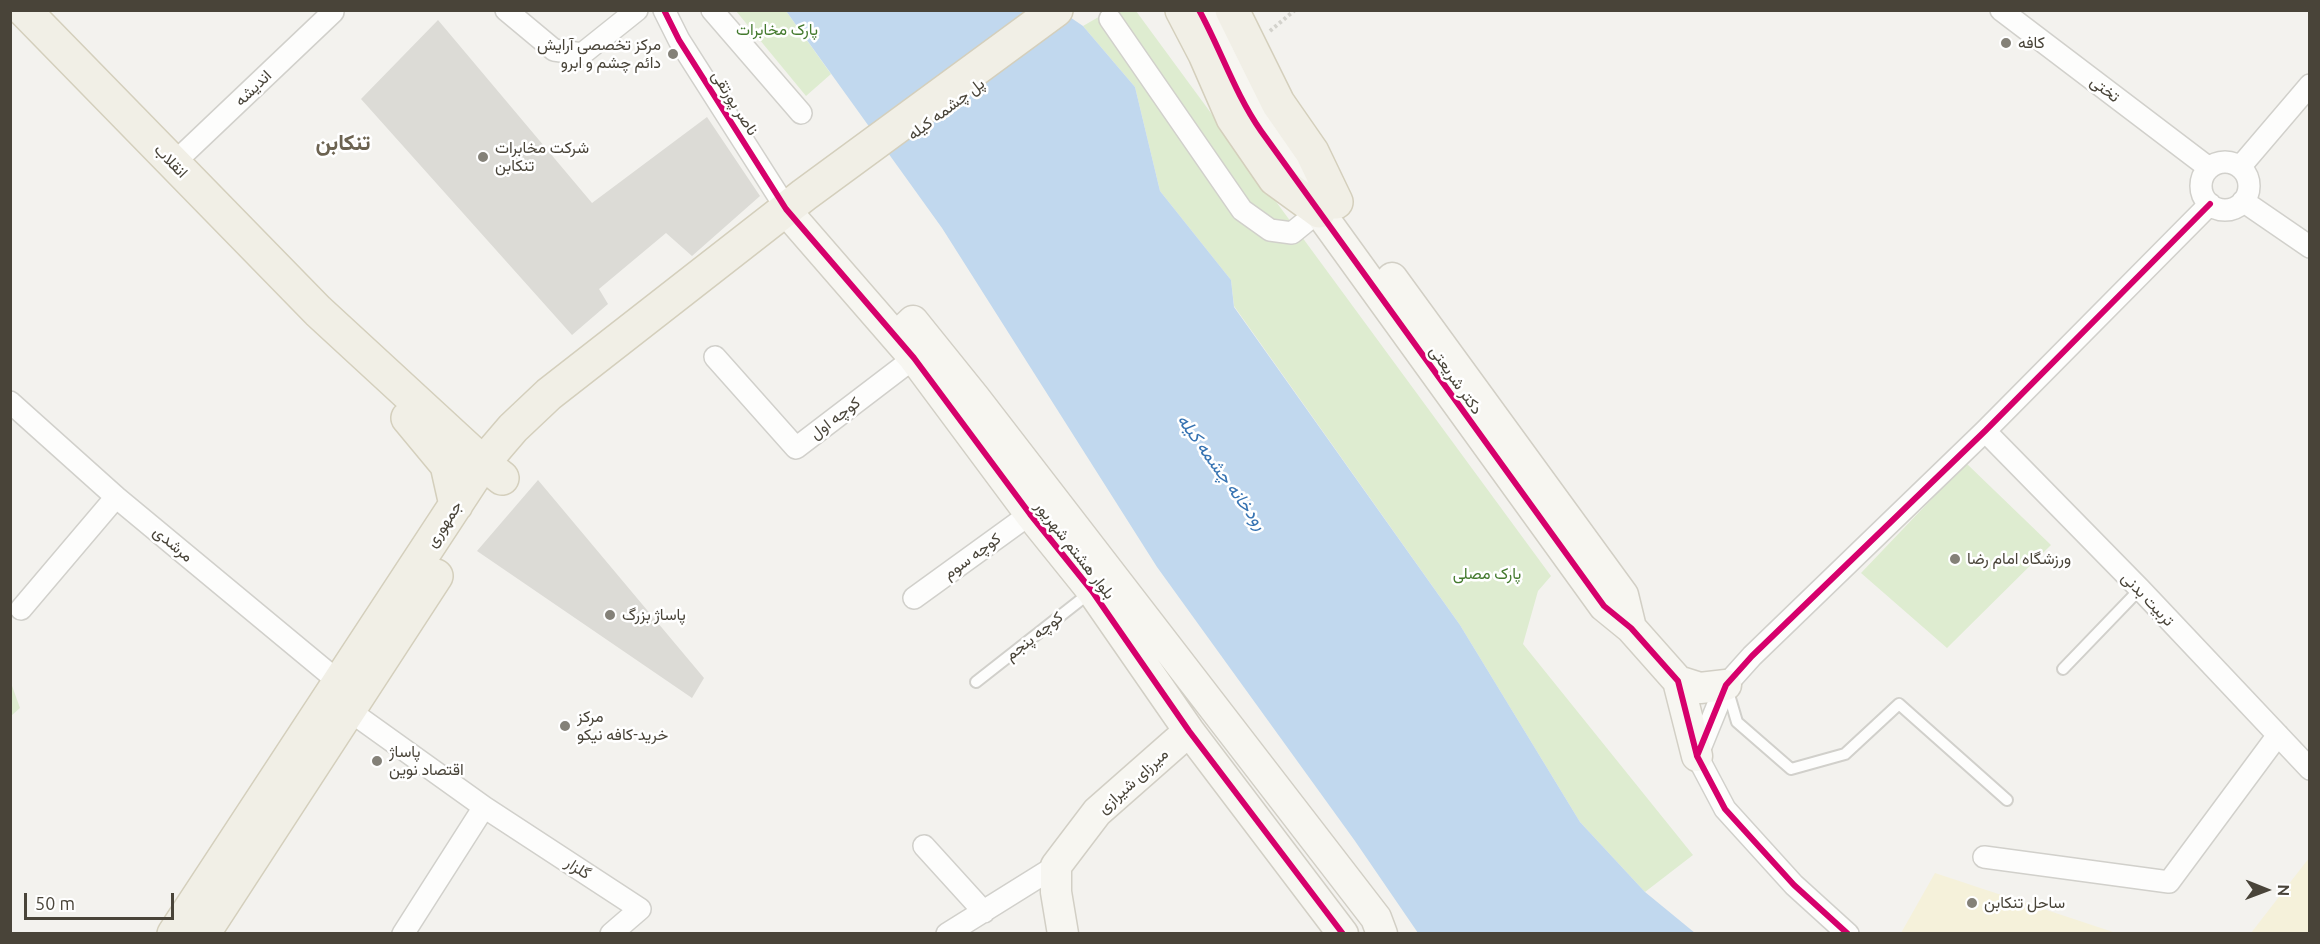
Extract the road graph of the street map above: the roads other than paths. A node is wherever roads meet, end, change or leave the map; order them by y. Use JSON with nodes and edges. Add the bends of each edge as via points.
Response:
{"nodes":[{"id":1,"x":24,"y":10,"type":"edge"},
{"id":2,"x":506,"y":10,"type":"edge"},
{"id":3,"x":637,"y":10,"type":"edge"},
{"id":4,"x":664,"y":10,"type":"edge"},
{"id":5,"x":712,"y":10,"type":"edge"},
{"id":6,"x":1056,"y":10,"type":"edge"},
{"id":7,"x":1078,"y":10,"type":"edge"},
{"id":8,"x":1182,"y":10,"type":"edge"},
{"id":9,"x":1199,"y":10,"type":"edge"},
{"id":10,"x":1215,"y":10,"type":"edge"},
{"id":11,"x":1233,"y":10,"type":"edge"},
{"id":12,"x":2001,"y":10,"type":"edge"},
{"id":13,"x":333,"y":12,"type":"edge"},
{"id":14,"x":1110,"y":19,"type":"dead end"},
{"id":15,"x":2310,"y":85,"type":"edge"},
{"id":16,"x":801,"y":113,"type":"dead end"},
{"id":17,"x":174,"y":163,"type":"junction"},
{"id":18,"x":2240,"y":167,"type":"junction"},
{"id":19,"x":2209,"y":168,"type":"junction"},
{"id":20,"x":2243,"y":201,"type":"junction"},
{"id":21,"x":2210,"y":204,"type":"junction"},
{"id":22,"x":1328,"y":207,"type":"junction"},
{"id":23,"x":799,"y":208,"type":"junction"},
{"id":24,"x":2310,"y":247,"type":"edge"},
{"id":25,"x":318,"y":311,"type":"junction"},
{"id":26,"x":907,"y":339,"type":"junction"},
{"id":27,"x":716,"y":357,"type":"dead end"},
{"id":28,"x":10,"y":402,"type":"edge"},
{"id":29,"x":1985,"y":430,"type":"junction"},
{"id":30,"x":492,"y":470,"type":"junction"},
{"id":31,"x":116,"y":497,"type":"junction"},
{"id":32,"x":456,"y":506,"type":"junction"},
{"id":33,"x":1030,"y":514,"type":"junction"},
{"id":34,"x":2140,"y":589,"type":"junction"},
{"id":35,"x":1092,"y":591,"type":"junction"},
{"id":36,"x":914,"y":598,"type":"dead end"},
{"id":37,"x":21,"y":609,"type":"dead end"},
{"id":38,"x":2063,"y":669,"type":"dead end"},
{"id":39,"x":1678,"y":681,"type":"junction"},
{"id":40,"x":976,"y":682,"type":"dead end"},
{"id":41,"x":1726,"y":685,"type":"junction"},
{"id":42,"x":345,"y":696,"type":"junction"},
{"id":43,"x":1189,"y":731,"type":"junction"},
{"id":44,"x":2278,"y":735,"type":"junction"},
{"id":45,"x":1697,"y":756,"type":"junction"},
{"id":46,"x":2310,"y":769,"type":"edge"},
{"id":47,"x":2007,"y":800,"type":"dead end"},
{"id":48,"x":483,"y":807,"type":"junction"},
{"id":49,"x":924,"y":846,"type":"dead end"},
{"id":50,"x":1984,"y":857,"type":"dead end"},
{"id":51,"x":1056,"y":866,"type":"junction"},
{"id":52,"x":984,"y":912,"type":"junction"},
{"id":53,"x":174,"y":933,"type":"edge"},
{"id":54,"x":203,"y":933,"type":"edge"},
{"id":55,"x":404,"y":933,"type":"edge"},
{"id":56,"x":610,"y":933,"type":"edge"},
{"id":57,"x":947,"y":933,"type":"edge"},
{"id":58,"x":1063,"y":933,"type":"edge"},
{"id":59,"x":1343,"y":933,"type":"edge"},
{"id":60,"x":1382,"y":933,"type":"edge"},
{"id":61,"x":1848,"y":933,"type":"edge"}],
"edges":[{"from":1,"to":17,"type":"main road","name":"انقلاب"},
{"from":2,"to":3,"type":"street","via":[[554,50],[582,54]]},
{"from":4,"to":23,"type":"street","name":"ناصر پورتقی","via":[[679,40]]},
{"from":5,"to":16,"type":"street"},
{"from":6,"to":23,"type":"main road","name":"پل چشمه کیله"},
{"from":7,"to":23,"type":"main road","name":"پل چشمه کیله"},
{"from":8,"to":22,"type":"main road","via":[[1233,118],[1275,179]]},
{"from":9,"to":22,"type":"street","name":"دکتر شریعتی","via":[[1244,106]]},
{"from":10,"to":22,"type":"street","name":"دکتر شریعتی","via":[[1264,110]]},
{"from":11,"to":22,"type":"main road","via":[[1278,103],[1312,152]]},
{"from":12,"to":19,"type":"street","name":"تختی"},
{"from":13,"to":17,"type":"street","name":"اندیشه"},
{"from":14,"to":22,"type":"street","via":[[1242,210],[1270,230],[1292,233]]},
{"from":15,"to":18,"type":"street"},
{"from":17,"to":25,"type":"main road","name":"انقلاب"},
{"from":18,"to":19,"type":"street","via":[[2225,162]]},
{"from":18,"to":20,"type":"street","via":[[2249,188]]},
{"from":19,"to":21,"type":"street","via":[[2202,193]]},
{"from":20,"to":21,"type":"street","via":[[2223,210]]},
{"from":20,"to":24,"type":"street"},
{"from":21,"to":29,"type":"street"},
{"from":22,"to":39,"type":"street","name":"دکتر شریعتی","via":[[1482,420],[1623,595],[1631,628]]},
{"from":23,"to":26,"type":"street","name":"بلوار هشتم شهریور"},
{"from":23,"to":30,"type":"main road","name":"جمهوری","via":[[549,394],[513,428]]},
{"from":25,"to":30,"type":"main road","name":"انقلاب"},
{"from":25,"to":32,"type":"main road","name":"انقلاب","via":[[447,465]]},
{"from":26,"to":27,"type":"street","name":"کوچه اول","via":[[796,448]]},
{"from":26,"to":33,"type":"street","name":"بلوار هشتم شهریور"},
{"from":26,"to":60,"type":"street","name":"بلوار هشتم شهریور","via":[[990,417],[1376,918]]},
{"from":28,"to":31,"type":"street","name":"مرشدی"},
{"from":29,"to":34,"type":"street","name":"تربیت بدنی"},
{"from":29,"to":41,"type":"street"},
{"from":30,"to":32,"type":"main road","name":"جمهوری"},
{"from":30,"to":42,"type":"main road","name":"جمهوری","via":[[464,532]]},
{"from":31,"to":37,"type":"street"},
{"from":31,"to":42,"type":"street","name":"مرشدی"},
{"from":32,"to":42,"type":"main road","name":"جمهوری"},
{"from":33,"to":35,"type":"street","name":"بلوار هشتم شهریور"},
{"from":33,"to":36,"type":"street","name":"کوچه سوم"},
{"from":34,"to":38,"type":"lane"},
{"from":34,"to":44,"type":"street","name":"تربیت بدنی"},
{"from":35,"to":40,"type":"lane","name":"کوچه پنجم"},
{"from":35,"to":43,"type":"street","name":"بلوار هشتم شهریور"},
{"from":39,"to":41,"type":"street","via":[[1700,688]]},
{"from":39,"to":45,"type":"street","name":"دکتر شریعتی"},
{"from":41,"to":45,"type":"street"},
{"from":41,"to":47,"type":"lane","via":[[1737,722],[1791,769],[1845,754],[1899,704]]},
{"from":42,"to":48,"type":"street","name":"گلزار"},
{"from":42,"to":53,"type":"main road","name":"جمهوری"},
{"from":42,"to":54,"type":"main road","name":"جمهوری"},
{"from":43,"to":51,"type":"street","name":"میرزای شیرازی","via":[[1097,812]]},
{"from":43,"to":59,"type":"street","name":"بلوار هشتم شهریور"},
{"from":44,"to":46,"type":"street","name":"تربیت بدنی"},
{"from":44,"to":50,"type":"street","via":[[2169,882]]},
{"from":45,"to":61,"type":"street","via":[[1725,809],[1794,885]]},
{"from":48,"to":55,"type":"street"},
{"from":48,"to":56,"type":"street","name":"گلزار","via":[[640,909]]},
{"from":49,"to":52,"type":"street"},
{"from":51,"to":52,"type":"street"},
{"from":51,"to":58,"type":"street"},
{"from":52,"to":57,"type":"street"}]}
